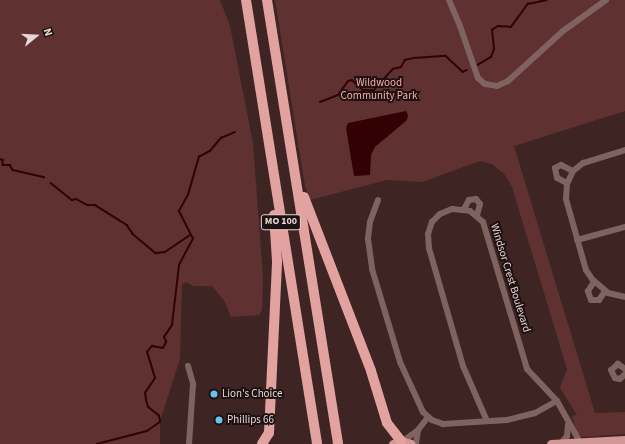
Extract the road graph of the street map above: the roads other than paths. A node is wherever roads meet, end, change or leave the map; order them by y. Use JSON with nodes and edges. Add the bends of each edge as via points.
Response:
{"nodes":[{"id":1,"x":246,"y":0,"type":"edge"},
{"id":2,"x":267,"y":0,"type":"edge"},
{"id":3,"x":448,"y":0,"type":"edge"},
{"id":4,"x":606,"y":0,"type":"edge"},
{"id":5,"x":625,"y":150,"type":"edge"},
{"id":6,"x":294,"y":165,"type":"junction"},
{"id":7,"x":573,"y":171,"type":"junction"},
{"id":8,"x":274,"y":182,"type":"junction"},
{"id":9,"x":567,"y":183,"type":"junction"},
{"id":10,"x":378,"y":200,"type":"dead end"},
{"id":11,"x":464,"y":209,"type":"junction"},
{"id":12,"x":476,"y":215,"type":"junction"},
{"id":13,"x":625,"y":227,"type":"edge"},
{"id":14,"x":577,"y":240,"type":"junction"},
{"id":15,"x":594,"y":282,"type":"junction"},
{"id":16,"x":605,"y":291,"type":"junction"},
{"id":17,"x":625,"y":297,"type":"edge"},
{"id":18,"x":188,"y":366,"type":"dead end"},
{"id":19,"x":625,"y":368,"type":"edge"},
{"id":20,"x":625,"y":374,"type":"edge"},
{"id":21,"x":557,"y":401,"type":"junction"},
{"id":22,"x":428,"y":417,"type":"junction"},
{"id":23,"x":487,"y":422,"type":"junction"},
{"id":24,"x":568,"y":425,"type":"junction"},
{"id":25,"x":418,"y":430,"type":"junction"},
{"id":26,"x":625,"y":440,"type":"edge"},
{"id":27,"x":580,"y":442,"type":"junction"},
{"id":28,"x":402,"y":443,"type":"edge"},
{"id":29,"x":189,"y":444,"type":"edge"},
{"id":30,"x":262,"y":444,"type":"edge"},
{"id":31,"x":317,"y":444,"type":"edge"},
{"id":32,"x":338,"y":444,"type":"edge"},
{"id":33,"x":416,"y":444,"type":"edge"},
{"id":34,"x":551,"y":444,"type":"edge"},
{"id":35,"x":561,"y":444,"type":"edge"}],
"edges":[{"from":1,"to":8,"type":"highway","number":"MO 100"},
{"from":2,"to":6,"type":"highway","number":"MO 100"},
{"from":3,"to":4,"type":"street","via":[[478,78],[485,84],[497,86],[508,81],[558,36]]},
{"from":5,"to":7,"type":"street","via":[[582,163]]},
{"from":6,"to":28,"type":"highway","via":[[317,236],[371,371],[387,423]]},
{"from":6,"to":32,"type":"highway","number":"MO 100"},
{"from":7,"to":9,"type":"street"},
{"from":7,"to":9,"type":"street","via":[[562,165],[555,168],[556,178]]},
{"from":8,"to":30,"type":"highway","via":[[276,288],[270,433]]},
{"from":8,"to":31,"type":"highway","number":"MO 100"},
{"from":9,"to":14,"type":"street","via":[[566,201]]},
{"from":10,"to":22,"type":"street","via":[[370,222],[368,239],[372,269],[402,368],[419,407]]},
{"from":11,"to":12,"type":"street","name":"Windsor Crest Boulevard"},
{"from":11,"to":12,"type":"street","via":[[468,201],[476,199],[480,204]]},
{"from":11,"to":23,"type":"street","via":[[452,209],[440,214],[429,227],[428,240],[464,366]]},
{"from":12,"to":21,"type":"street","name":"Windsor Crest Boulevard","via":[[487,230],[527,369]]},
{"from":13,"to":14,"type":"street"},
{"from":14,"to":15,"type":"street","via":[[586,270]]},
{"from":15,"to":16,"type":"street"},
{"from":15,"to":16,"type":"street","via":[[588,291],[591,300],[599,300]]},
{"from":16,"to":17,"type":"street"},
{"from":18,"to":29,"type":"street","via":[[193,384]]},
{"from":19,"to":20,"type":"street","via":[[618,364],[611,370],[615,378],[622,378]]},
{"from":21,"to":23,"type":"street","via":[[523,417]]},
{"from":21,"to":24,"type":"street","name":"Windsor Crest Boulevard"},
{"from":22,"to":23,"type":"street","via":[[443,424]]},
{"from":22,"to":25,"type":"street"},
{"from":24,"to":27,"type":"street","name":"Windsor Crest Boulevard"},
{"from":24,"to":35,"type":"street","via":[[567,436]]},
{"from":25,"to":28,"type":"street"},
{"from":25,"to":33,"type":"street"},
{"from":26,"to":27,"type":"main road"},
{"from":27,"to":35,"type":"main road"},
{"from":34,"to":35,"type":"main road"}]}
